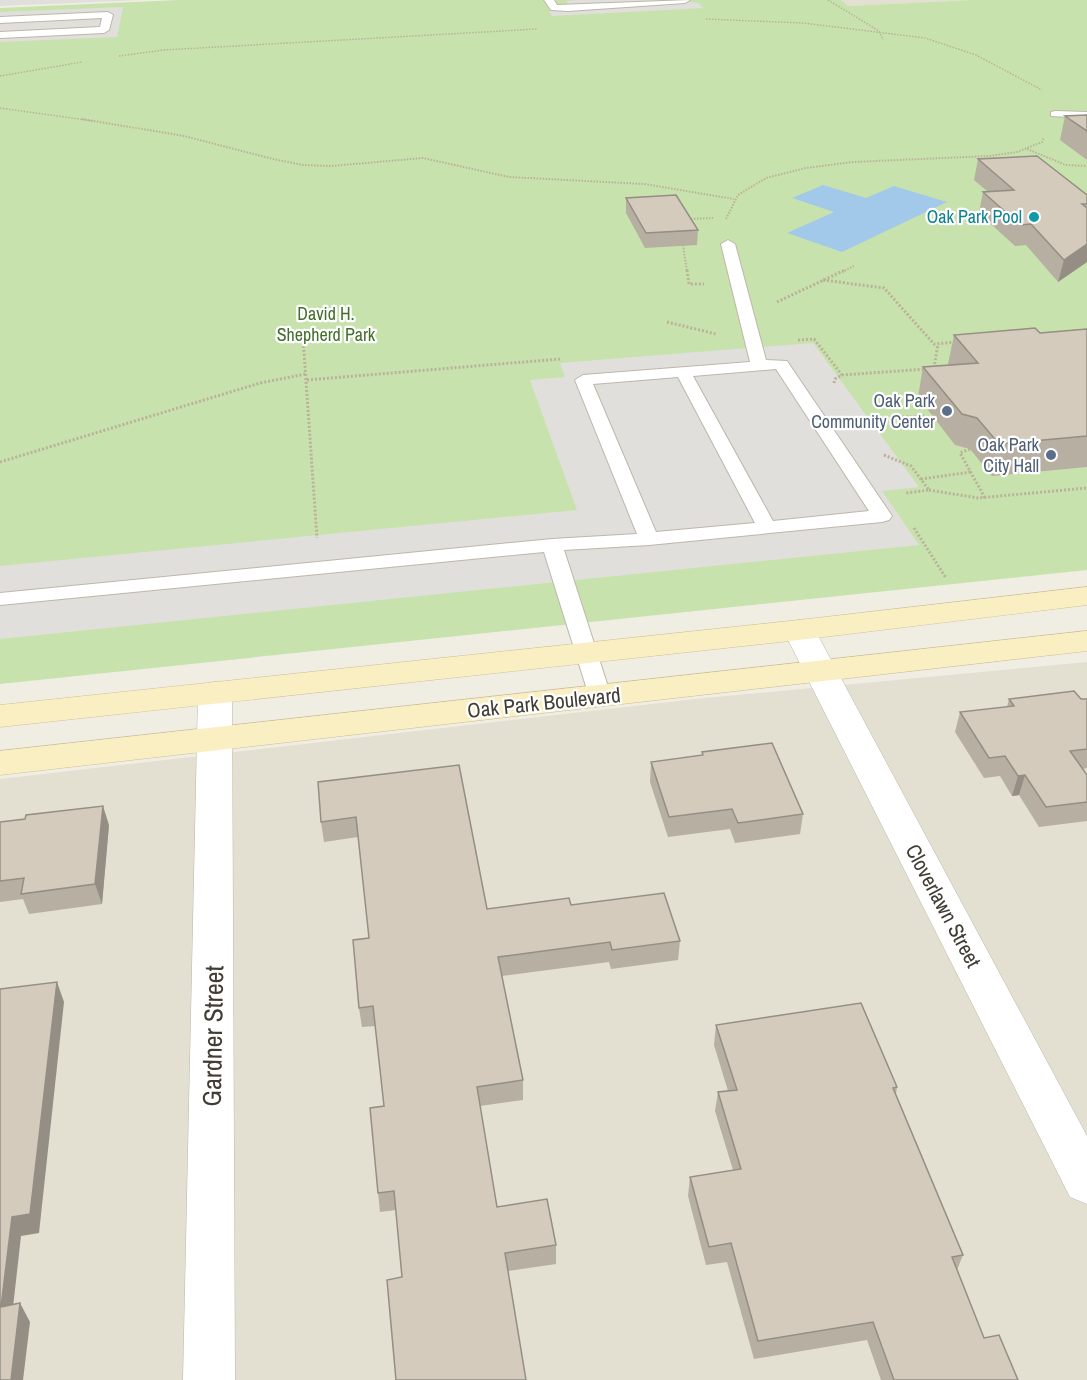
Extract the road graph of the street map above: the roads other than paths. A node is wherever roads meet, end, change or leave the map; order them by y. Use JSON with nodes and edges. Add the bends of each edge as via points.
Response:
{"nodes":[{"id":1,"x":549,"y":0,"type":"edge"},
{"id":2,"x":685,"y":0,"type":"edge"},
{"id":3,"x":0,"y":20,"type":"edge"},
{"id":4,"x":0,"y":35,"type":"edge"},
{"id":5,"x":1055,"y":114,"type":"road end"},
{"id":6,"x":1087,"y":115,"type":"edge"},
{"id":7,"x":728,"y":244,"type":"road end"},
{"id":8,"x":759,"y":365,"type":"junction"},
{"id":9,"x":683,"y":372,"type":"junction"},
{"id":10,"x":767,"y":528,"type":"junction"},
{"id":11,"x":649,"y":539,"type":"junction"},
{"id":12,"x":552,"y":545,"type":"junction"},
{"id":13,"x":1087,"y":596,"type":"edge"},
{"id":14,"x":0,"y":599,"type":"edge"},
{"id":15,"x":799,"y":630,"type":"junction"},
{"id":16,"x":1087,"y":641,"type":"edge"},
{"id":17,"x":587,"y":652,"type":"junction"},
{"id":18,"x":820,"y":671,"type":"junction"},
{"id":19,"x":215,"y":693,"type":"junction"},
{"id":20,"x":600,"y":696,"type":"junction"},
{"id":21,"x":0,"y":716,"type":"edge"},
{"id":22,"x":215,"y":739,"type":"junction"},
{"id":23,"x":0,"y":763,"type":"edge"},
{"id":24,"x":1087,"y":1182,"type":"edge"},
{"id":25,"x":209,"y":1380,"type":"edge"}],
"edges":[{"from":1,"to":2,"type":"lane","via":[[554,8]]},
{"from":3,"to":4,"type":"lane","via":[[108,15],[104,30]]},
{"from":5,"to":6,"type":"lane"},
{"from":7,"to":8,"type":"lane"},
{"from":8,"to":9,"type":"lane"},
{"from":8,"to":10,"type":"lane","via":[[781,364],[882,516]]},
{"from":9,"to":10,"type":"lane"},
{"from":9,"to":11,"type":"lane","via":[[583,380]]},
{"from":10,"to":11,"type":"lane"},
{"from":11,"to":12,"type":"lane"},
{"from":12,"to":14,"type":"lane"},
{"from":12,"to":17,"type":"lane"},
{"from":13,"to":15,"type":"street"},
{"from":15,"to":17,"type":"street"},
{"from":15,"to":18,"type":"street","name":"Cloverlawn Street"},
{"from":16,"to":18,"type":"street","name":"Oak Park Boulevard"},
{"from":17,"to":19,"type":"street"},
{"from":17,"to":20,"type":"lane"},
{"from":18,"to":20,"type":"street","name":"Oak Park Boulevard"},
{"from":18,"to":24,"type":"street","name":"Cloverlawn Street"},
{"from":19,"to":21,"type":"street"},
{"from":19,"to":22,"type":"street","name":"Gardner Street"},
{"from":20,"to":22,"type":"street","name":"Oak Park Boulevard"},
{"from":22,"to":23,"type":"street","name":"Oak Park Boulevard"},
{"from":22,"to":25,"type":"street","name":"Gardner Street"}]}
